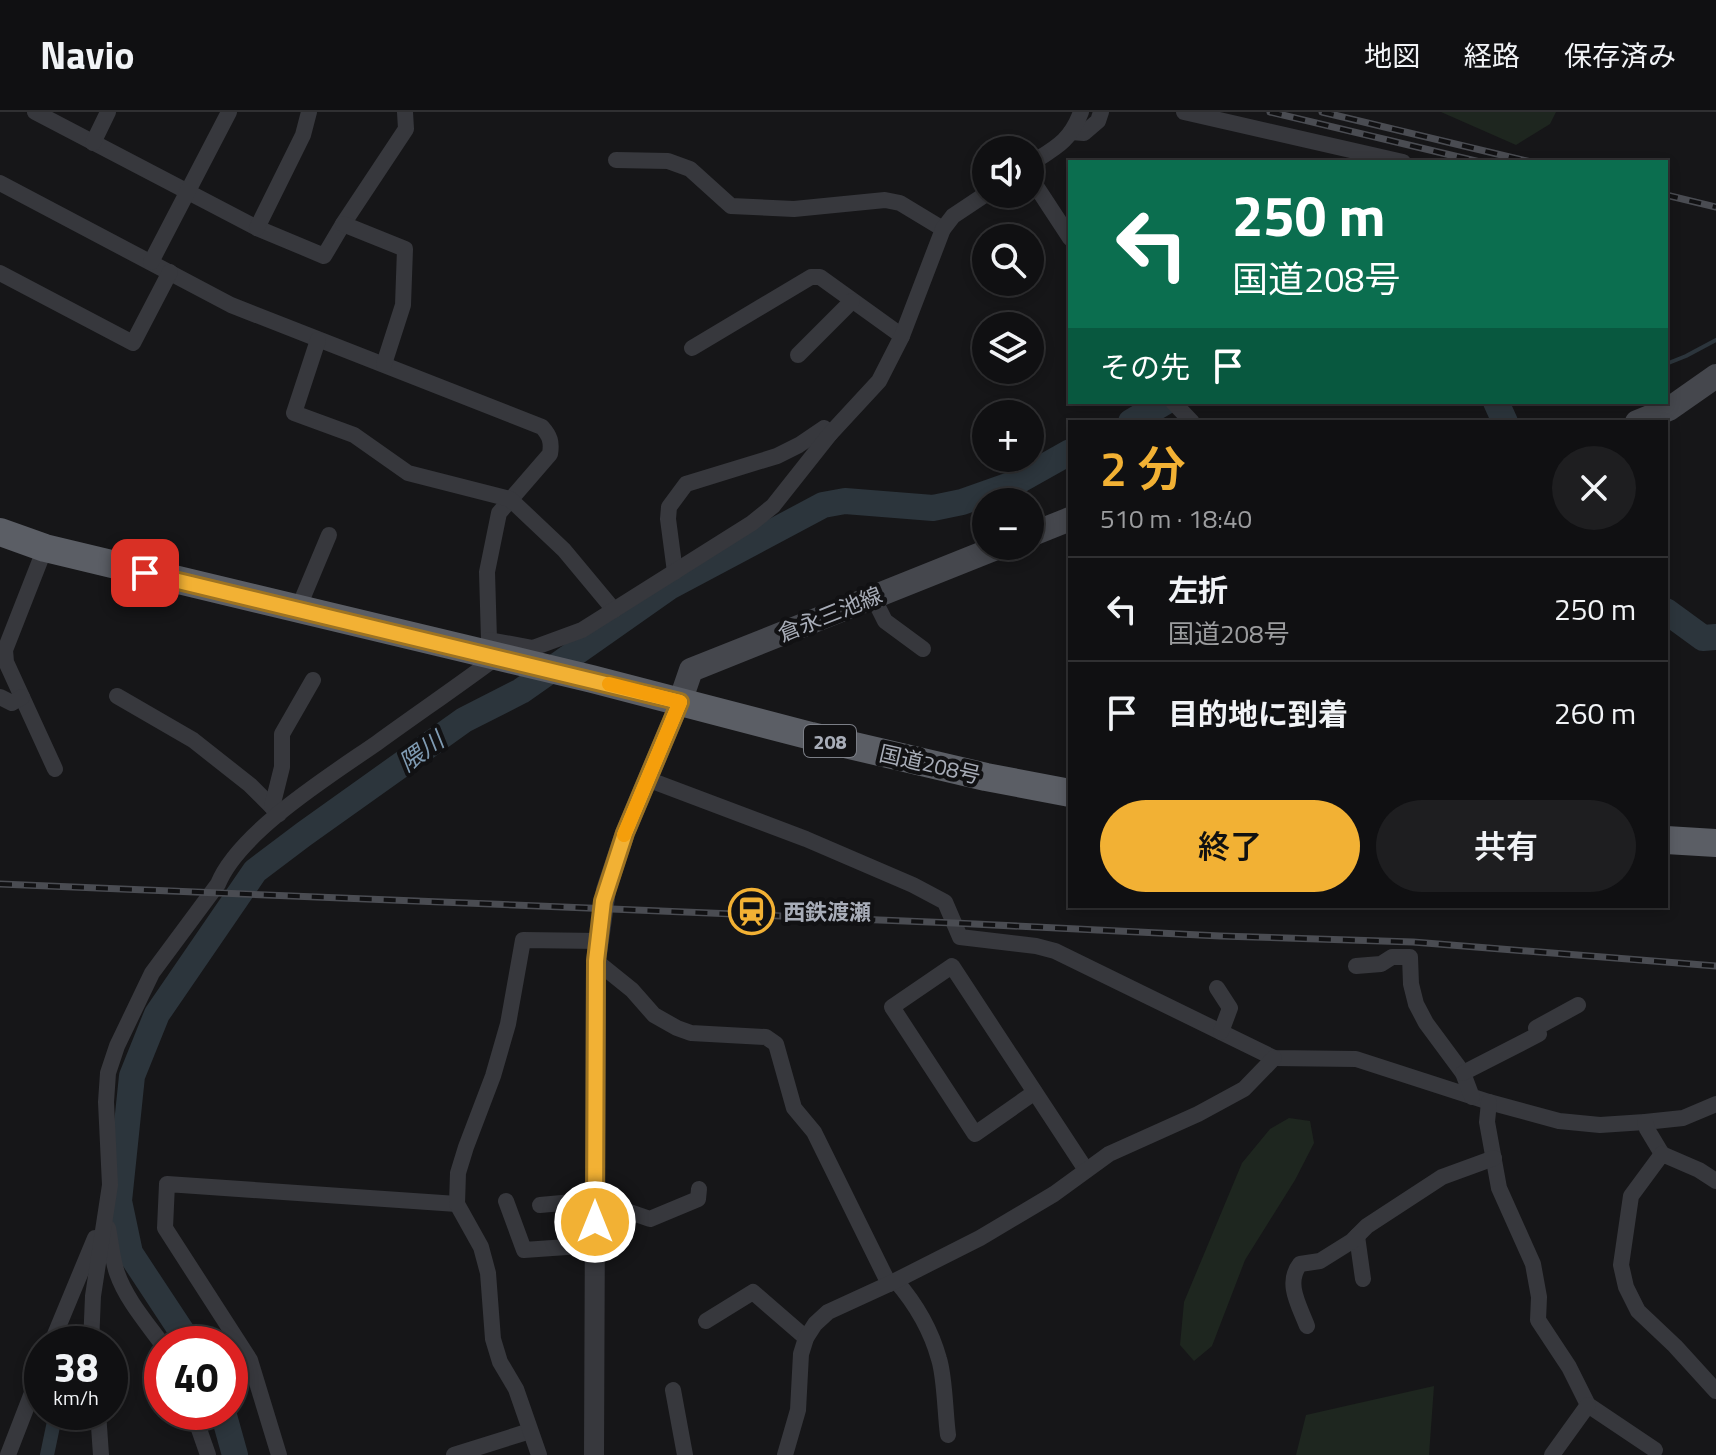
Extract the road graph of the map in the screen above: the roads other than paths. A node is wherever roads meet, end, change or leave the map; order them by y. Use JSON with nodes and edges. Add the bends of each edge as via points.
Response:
{"nodes":[{"id":1,"x":35,"y":112,"type":"edge"},
{"id":2,"x":108,"y":112,"type":"edge"},
{"id":3,"x":229,"y":112,"type":"edge"},
{"id":4,"x":309,"y":112,"type":"edge"},
{"id":5,"x":405,"y":112,"type":"edge"},
{"id":6,"x":1081,"y":112,"type":"edge"},
{"id":7,"x":1101,"y":112,"type":"edge"},
{"id":8,"x":1184,"y":112,"type":"edge"},
{"id":9,"x":1071,"y":132,"type":"junction"},
{"id":10,"x":93,"y":143,"type":"junction"},
{"id":11,"x":1044,"y":155,"type":"edge"},
{"id":12,"x":616,"y":160,"type":"dead end"},
{"id":13,"x":1394,"y":160,"type":"edge"},
{"id":14,"x":0,"y":183,"type":"edge"},
{"id":15,"x":188,"y":193,"type":"junction"},
{"id":16,"x":1044,"y":197,"type":"edge"},
{"id":17,"x":972,"y":203,"type":"edge"},
{"id":18,"x":343,"y":224,"type":"junction"},
{"id":19,"x":257,"y":228,"type":"junction"},
{"id":20,"x":943,"y":229,"type":"junction"},
{"id":21,"x":1068,"y":235,"type":"edge"},
{"id":22,"x":151,"y":262,"type":"junction"},
{"id":23,"x":170,"y":272,"type":"junction"},
{"id":24,"x":0,"y":273,"type":"edge"},
{"id":25,"x":852,"y":301,"type":"junction"},
{"id":26,"x":902,"y":336,"type":"junction"},
{"id":27,"x":318,"y":340,"type":"junction"},
{"id":28,"x":692,"y":348,"type":"dead end"},
{"id":29,"x":798,"y":355,"type":"dead end"},
{"id":30,"x":384,"y":364,"type":"junction"},
{"id":31,"x":1716,"y":376,"type":"edge"},
{"id":32,"x":1175,"y":404,"type":"edge"},
{"id":33,"x":1190,"y":420,"type":"edge"},
{"id":34,"x":1642,"y":420,"type":"edge"},
{"id":35,"x":830,"y":434,"type":"junction"},
{"id":36,"x":510,"y":499,"type":"junction"},
{"id":37,"x":1068,"y":520,"type":"edge"},
{"id":38,"x":1044,"y":529,"type":"edge"},
{"id":39,"x":0,"y":532,"type":"edge"},
{"id":40,"x":329,"y":535,"type":"dead end"},
{"id":41,"x":45,"y":548,"type":"junction"},
{"id":42,"x":972,"y":558,"type":"edge"},
{"id":43,"x":675,"y":572,"type":"junction"},
{"id":44,"x":873,"y":597,"type":"junction"},
{"id":45,"x":298,"y":609,"type":"junction"},
{"id":46,"x":614,"y":610,"type":"junction"},
{"id":47,"x":923,"y":649,"type":"dead end"},
{"id":48,"x":494,"y":652,"type":"junction"},
{"id":49,"x":313,"y":680,"type":"dead end"},
{"id":50,"x":117,"y":696,"type":"dead end"},
{"id":51,"x":0,"y":697,"type":"edge"},
{"id":52,"x":22,"y":697,"type":"junction"},
{"id":53,"x":680,"y":702,"type":"junction"},
{"id":54,"x":55,"y":769,"type":"dead end"},
{"id":55,"x":647,"y":779,"type":"junction"},
{"id":56,"x":1068,"y":793,"type":"edge"},
{"id":57,"x":276,"y":810,"type":"junction"},
{"id":58,"x":1668,"y":840,"type":"edge"},
{"id":59,"x":1716,"y":843,"type":"edge"},
{"id":60,"x":597,"y":951,"type":"junction"},
{"id":61,"x":1356,"y":966,"type":"dead end"},
{"id":62,"x":1217,"y":988,"type":"dead end"},
{"id":63,"x":1578,"y":1005,"type":"dead end"},
{"id":64,"x":1221,"y":1032,"type":"junction"},
{"id":65,"x":1274,"y":1058,"type":"junction"},
{"id":66,"x":1463,"y":1073,"type":"junction"},
{"id":67,"x":1035,"y":1092,"type":"junction"},
{"id":68,"x":1472,"y":1097,"type":"junction"},
{"id":69,"x":1489,"y":1102,"type":"junction"},
{"id":70,"x":1716,"y":1104,"type":"edge"},
{"id":71,"x":1645,"y":1122,"type":"junction"},
{"id":72,"x":1662,"y":1154,"type":"junction"},
{"id":73,"x":1494,"y":1158,"type":"junction"},
{"id":74,"x":1086,"y":1170,"type":"junction"},
{"id":75,"x":1716,"y":1181,"type":"edge"},
{"id":76,"x":699,"y":1189,"type":"dead end"},
{"id":77,"x":595,"y":1200,"type":"junction"},
{"id":78,"x":506,"y":1201,"type":"dead end"},
{"id":79,"x":457,"y":1204,"type":"junction"},
{"id":80,"x":540,"y":1205,"type":"dead end"},
{"id":81,"x":105,"y":1214,"type":"junction"},
{"id":82,"x":1357,"y":1236,"type":"junction"},
{"id":83,"x":595,"y":1245,"type":"junction"},
{"id":84,"x":1363,"y":1279,"type":"dead end"},
{"id":85,"x":893,"y":1282,"type":"junction"},
{"id":86,"x":706,"y":1321,"type":"dead end"},
{"id":87,"x":58,"y":1326,"type":"edge"},
{"id":88,"x":92,"y":1326,"type":"edge"},
{"id":89,"x":149,"y":1326,"type":"edge"},
{"id":90,"x":1307,"y":1326,"type":"dead end"},
{"id":91,"x":806,"y":1338,"type":"junction"},
{"id":92,"x":673,"y":1390,"type":"dead end"},
{"id":93,"x":1716,"y":1391,"type":"edge"},
{"id":94,"x":1588,"y":1405,"type":"junction"},
{"id":95,"x":24,"y":1414,"type":"edge"},
{"id":96,"x":100,"y":1430,"type":"edge"},
{"id":97,"x":199,"y":1430,"type":"edge"},
{"id":98,"x":530,"y":1431,"type":"junction"},
{"id":99,"x":948,"y":1435,"type":"dead end"},
{"id":100,"x":1655,"y":1450,"type":"dead end"},
{"id":101,"x":8,"y":1455,"type":"edge"},
{"id":102,"x":101,"y":1455,"type":"edge"},
{"id":103,"x":208,"y":1455,"type":"edge"},
{"id":104,"x":279,"y":1455,"type":"edge"},
{"id":105,"x":454,"y":1455,"type":"edge"},
{"id":106,"x":539,"y":1455,"type":"edge"},
{"id":107,"x":594,"y":1455,"type":"edge"},
{"id":108,"x":685,"y":1455,"type":"edge"},
{"id":109,"x":785,"y":1455,"type":"edge"},
{"id":110,"x":1552,"y":1455,"type":"edge"}],
"edges":[{"from":1,"to":10,"type":"street"},
{"from":2,"to":10,"type":"street"},
{"from":3,"to":15,"type":"street"},
{"from":4,"to":19,"type":"street"},
{"from":5,"to":18,"type":"street","via":[[406,129]]},
{"from":6,"to":9,"type":"street"},
{"from":7,"to":9,"type":"street","via":[[1084,133]]},
{"from":8,"to":13,"type":"street"},
{"from":9,"to":11,"type":"street"},
{"from":10,"to":15,"type":"street"},
{"from":12,"to":20,"type":"street","via":[[668,161],[690,169],[731,206],[794,209],[885,200],[900,203]]},
{"from":14,"to":22,"type":"street"},
{"from":15,"to":19,"type":"street"},
{"from":15,"to":22,"type":"street"},
{"from":16,"to":21,"type":"street"},
{"from":17,"to":20,"type":"street"},
{"from":18,"to":19,"type":"street","via":[[324,256]]},
{"from":18,"to":30,"type":"street","via":[[405,249],[403,305]]},
{"from":20,"to":26,"type":"street"},
{"from":22,"to":23,"type":"street"},
{"from":23,"to":24,"type":"street","via":[[133,343]]},
{"from":23,"to":27,"type":"street","via":[[231,305]]},
{"from":25,"to":26,"type":"street"},
{"from":25,"to":28,"type":"street","via":[[820,277],[811,277]]},
{"from":25,"to":29,"type":"street"},
{"from":26,"to":35,"type":"street","via":[[879,381]]},
{"from":27,"to":30,"type":"street"},
{"from":27,"to":36,"type":"street","via":[[294,413],[354,435],[408,473]]},
{"from":30,"to":36,"type":"street","via":[[542,427],[552,445],[550,454]]},
{"from":31,"to":34,"type":"main road","via":[[1669,409]]},
{"from":32,"to":33,"type":"street"},
{"from":35,"to":43,"type":"street","via":[[773,506]]},
{"from":35,"to":43,"type":"street","via":[[824,428],[777,456],[686,484],[669,507]]},
{"from":36,"to":46,"type":"street","via":[[564,550]]},
{"from":36,"to":48,"type":"street","via":[[499,513],[487,572]]},
{"from":37,"to":38,"type":"main road"},
{"from":39,"to":41,"type":"highway","name":"国道208号","number":"208"},
{"from":40,"to":45,"type":"street"},
{"from":41,"to":45,"type":"highway","name":"国道208号","number":"208"},
{"from":41,"to":52,"type":"street","via":[[5,650]]},
{"from":42,"to":44,"type":"main road","name":"倉永三池線"},
{"from":43,"to":46,"type":"street"},
{"from":44,"to":47,"type":"street","via":[[885,621]]},
{"from":44,"to":53,"type":"main road","name":"倉永三池線","via":[[691,670]]},
{"from":45,"to":48,"type":"highway","name":"国道208号","number":"208"},
{"from":46,"to":48,"type":"street","via":[[582,630],[533,648]]},
{"from":48,"to":53,"type":"highway","name":"国道208号","number":"208"},
{"from":48,"to":57,"type":"street"},
{"from":49,"to":57,"type":"street","via":[[282,734]]},
{"from":50,"to":57,"type":"street","via":[[193,740]]},
{"from":51,"to":52,"type":"street","via":[[12,703]]},
{"from":52,"to":54,"type":"street"},
{"from":53,"to":55,"type":"street"},
{"from":53,"to":56,"type":"highway","name":"国道208号","number":"208"},
{"from":55,"to":60,"type":"street","via":[[606,890]]},
{"from":55,"to":64,"type":"street","via":[[913,885],[945,902],[960,937],[1055,951]]},
{"from":57,"to":81,"type":"street","via":[[223,872],[152,973],[117,1046],[108,1073],[110,1185]]},
{"from":58,"to":59,"type":"highway"},
{"from":60,"to":77,"type":"street"},
{"from":60,"to":79,"type":"street","via":[[523,940],[504,1037],[458,1173]]},
{"from":60,"to":85,"type":"street","via":[[654,1015],[677,1028],[766,1037],[776,1044],[794,1108],[814,1132]]},
{"from":61,"to":66,"type":"street","via":[[1410,957],[1416,1004]]},
{"from":62,"to":64,"type":"street","via":[[1230,1008]]},
{"from":63,"to":66,"type":"street","via":[[1536,1028],[1539,1034]]},
{"from":64,"to":65,"type":"street"},
{"from":65,"to":68,"type":"street","via":[[1356,1059]]},
{"from":65,"to":74,"type":"street","via":[[1244,1089]]},
{"from":66,"to":68,"type":"street"},
{"from":67,"to":67,"type":"street","via":[[952,966],[892,1007],[975,1134]]},
{"from":67,"to":74,"type":"street"},
{"from":68,"to":69,"type":"street"},
{"from":69,"to":71,"type":"street","via":[[1559,1121]]},
{"from":69,"to":73,"type":"street"},
{"from":70,"to":71,"type":"street","via":[[1683,1118]]},
{"from":71,"to":72,"type":"street"},
{"from":72,"to":75,"type":"street"},
{"from":72,"to":93,"type":"street","via":[[1631,1196],[1621,1265],[1626,1287],[1638,1311]]},
{"from":73,"to":82,"type":"street","via":[[1442,1177]]},
{"from":73,"to":94,"type":"street","via":[[1499,1188],[1533,1264],[1538,1320]]},
{"from":74,"to":85,"type":"street","via":[[980,1238]]},
{"from":76,"to":77,"type":"street","via":[[698,1199],[650,1219]]},
{"from":77,"to":80,"type":"street"},
{"from":77,"to":83,"type":"street"},
{"from":78,"to":83,"type":"street","via":[[524,1250]]},
{"from":79,"to":98,"type":"street","via":[[481,1247],[493,1339]]},
{"from":79,"to":104,"type":"street","via":[[167,1184],[165,1228],[250,1360]]},
{"from":81,"to":87,"type":"street"},
{"from":81,"to":88,"type":"street"},
{"from":81,"to":89,"type":"street","via":[[116,1271]]},
{"from":82,"to":84,"type":"street"},
{"from":82,"to":90,"type":"street","via":[[1320,1261],[1300,1264],[1293,1273]]},
{"from":83,"to":107,"type":"street"},
{"from":85,"to":91,"type":"street","via":[[828,1312]]},
{"from":85,"to":99,"type":"street","via":[[912,1300],[940,1360]]},
{"from":86,"to":91,"type":"street","via":[[753,1292]]},
{"from":91,"to":109,"type":"street","via":[[798,1410]]},
{"from":92,"to":108,"type":"street"},
{"from":94,"to":100,"type":"street"},
{"from":94,"to":110,"type":"street"},
{"from":95,"to":101,"type":"street"},
{"from":96,"to":102,"type":"street"},
{"from":97,"to":103,"type":"street"},
{"from":98,"to":105,"type":"street"},
{"from":98,"to":106,"type":"street"}]}
